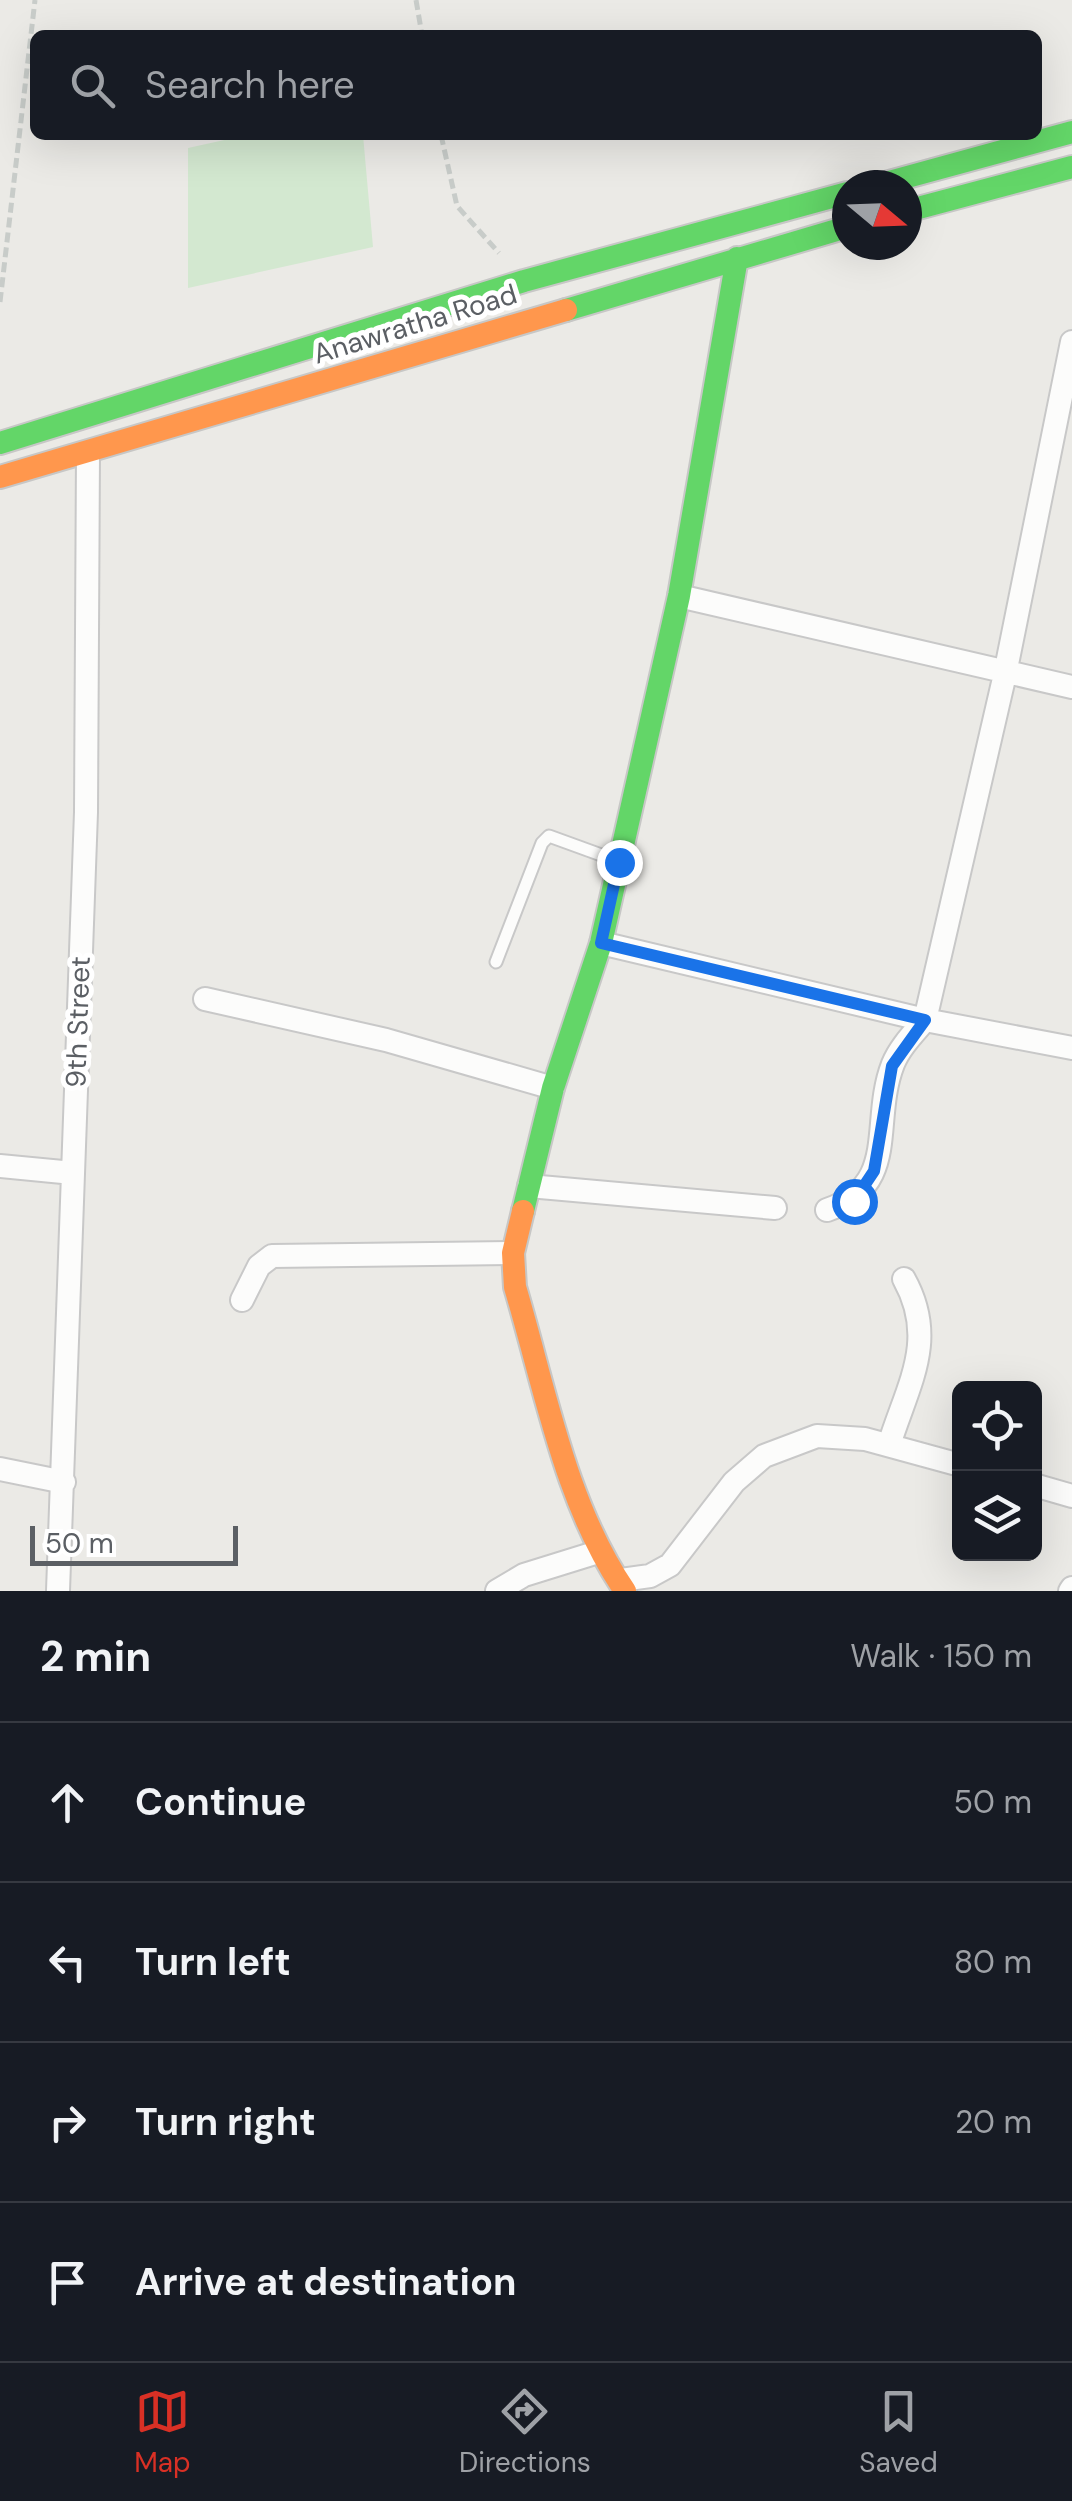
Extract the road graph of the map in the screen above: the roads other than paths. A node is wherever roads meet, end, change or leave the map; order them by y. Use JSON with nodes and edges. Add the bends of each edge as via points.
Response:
{"nodes":[{"id":1,"x":1072,"y":132,"type":"edge"},
{"id":2,"x":1072,"y":167,"type":"edge"},
{"id":3,"x":922,"y":173,"type":"edge"},
{"id":4,"x":832,"y":198,"type":"edge"},
{"id":5,"x":922,"y":207,"type":"edge"},
{"id":6,"x":832,"y":232,"type":"edge"},
{"id":7,"x":738,"y":258,"type":"junction"},
{"id":8,"x":1072,"y":342,"type":"edge"},
{"id":9,"x":0,"y":442,"type":"edge"},
{"id":10,"x":88,"y":453,"type":"junction"},
{"id":11,"x":0,"y":477,"type":"edge"},
{"id":12,"x":679,"y":596,"type":"junction"},
{"id":13,"x":1005,"y":674,"type":"junction"},
{"id":14,"x":1072,"y":688,"type":"edge"},
{"id":15,"x":619,"y":862,"type":"junction"},
{"id":16,"x":601,"y":943,"type":"junction"},
{"id":17,"x":496,"y":962,"type":"dead end"},
{"id":18,"x":205,"y":999,"type":"dead end"},
{"id":19,"x":925,"y":1020,"type":"junction"},
{"id":20,"x":1072,"y":1048,"type":"edge"},
{"id":21,"x":553,"y":1088,"type":"junction"},
{"id":22,"x":0,"y":1166,"type":"edge"},
{"id":23,"x":73,"y":1173,"type":"junction"},
{"id":24,"x":529,"y":1186,"type":"junction"},
{"id":25,"x":775,"y":1208,"type":"dead end"},
{"id":26,"x":827,"y":1210,"type":"dead end"},
{"id":27,"x":513,"y":1252,"type":"junction"},
{"id":28,"x":904,"y":1279,"type":"dead end"},
{"id":29,"x":242,"y":1300,"type":"dead end"},
{"id":30,"x":888,"y":1445,"type":"junction"},
{"id":31,"x":952,"y":1463,"type":"edge"},
{"id":32,"x":0,"y":1469,"type":"edge"},
{"id":33,"x":64,"y":1482,"type":"junction"},
{"id":34,"x":1042,"y":1488,"type":"edge"},
{"id":35,"x":1072,"y":1496,"type":"edge"},
{"id":36,"x":598,"y":1552,"type":"junction"},
{"id":37,"x":623,"y":1585,"type":"edge"},
{"id":38,"x":58,"y":1591,"type":"edge"},
{"id":39,"x":498,"y":1591,"type":"edge"}],
"edges":[{"from":1,"to":3,"type":"main road"},
{"from":2,"to":5,"type":"main road"},
{"from":4,"to":9,"type":"main road","name":"Anawratha Road","via":[[524,281]]},
{"from":6,"to":7,"type":"main road","name":"Anawratha Road"},
{"from":7,"to":10,"type":"main road","name":"Anawratha Road"},
{"from":7,"to":12,"type":"main road"},
{"from":8,"to":13,"type":"street"},
{"from":10,"to":11,"type":"main road","name":"Anawratha Road"},
{"from":10,"to":23,"type":"street","name":"9th Street","via":[[89,674]]},
{"from":12,"to":13,"type":"street"},
{"from":12,"to":15,"type":"main road"},
{"from":13,"to":14,"type":"street"},
{"from":13,"to":19,"type":"street"},
{"from":15,"to":16,"type":"main road"},
{"from":15,"to":17,"type":"lane","via":[[549,836]]},
{"from":16,"to":19,"type":"street"},
{"from":16,"to":21,"type":"main road"},
{"from":18,"to":21,"type":"street","via":[[386,1040]]},
{"from":19,"to":20,"type":"street"},
{"from":19,"to":26,"type":"street","via":[[892,1066],[874,1171],[854,1201]]},
{"from":21,"to":24,"type":"main road"},
{"from":22,"to":23,"type":"street"},
{"from":23,"to":33,"type":"street","name":"9th Street"},
{"from":24,"to":25,"type":"street"},
{"from":24,"to":27,"type":"main road"},
{"from":27,"to":29,"type":"street","via":[[272,1256],[259,1266]]},
{"from":27,"to":36,"type":"main road","via":[[515,1287]]},
{"from":28,"to":30,"type":"street","via":[[920,1306],[923,1337]]},
{"from":30,"to":31,"type":"street"},
{"from":30,"to":37,"type":"street","via":[[817,1436],[764,1456],[734,1482],[670,1566]]},
{"from":32,"to":33,"type":"street"},
{"from":33,"to":38,"type":"street","name":"9th Street"},
{"from":34,"to":35,"type":"street"},
{"from":36,"to":37,"type":"main road"},
{"from":36,"to":39,"type":"street"}]}
